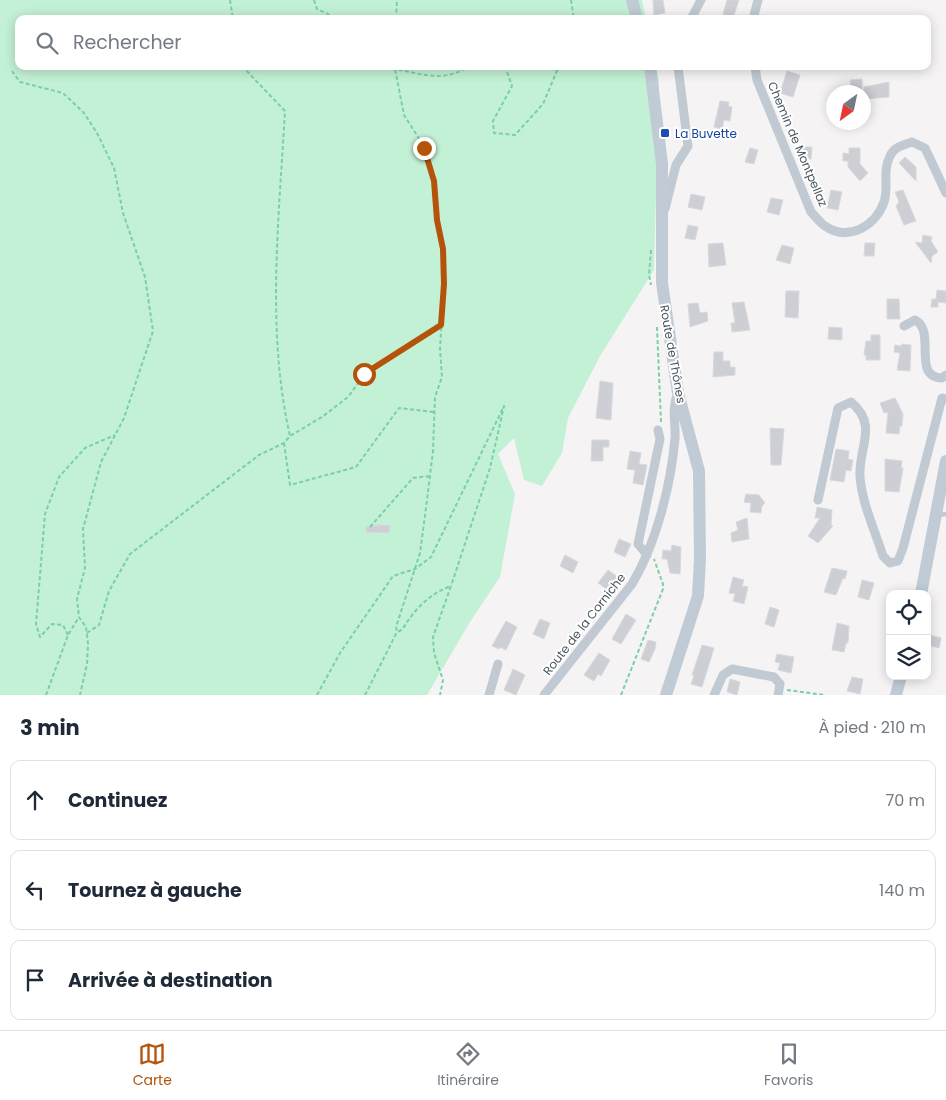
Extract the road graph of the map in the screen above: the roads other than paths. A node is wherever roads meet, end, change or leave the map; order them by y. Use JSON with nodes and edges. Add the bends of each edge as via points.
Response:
{"nodes":[{"id":1,"x":632,"y":0,"type":"edge"},
{"id":2,"x":703,"y":0,"type":"edge"},
{"id":3,"x":758,"y":0,"type":"edge"},
{"id":4,"x":637,"y":15,"type":"edge"},
{"id":5,"x":693,"y":15,"type":"edge"},
{"id":6,"x":754,"y":15,"type":"edge"},
{"id":7,"x":651,"y":70,"type":"edge"},
{"id":8,"x":678,"y":70,"type":"edge"},
{"id":9,"x":756,"y":70,"type":"edge"},
{"id":10,"x":662,"y":158,"type":"junction"},
{"id":11,"x":676,"y":165,"type":"junction"},
{"id":12,"x":946,"y":193,"type":"edge"},
{"id":13,"x":662,"y":219,"type":"junction"},
{"id":14,"x":904,"y":326,"type":"dead end"},
{"id":15,"x":946,"y":375,"type":"edge"},
{"id":16,"x":678,"y":393,"type":"junction"},
{"id":17,"x":946,"y":399,"type":"edge"},
{"id":18,"x":658,"y":430,"type":"dead end"},
{"id":19,"x":946,"y":460,"type":"edge"},
{"id":20,"x":818,"y":500,"type":"dead end"},
{"id":21,"x":941,"y":515,"type":"edge"},
{"id":22,"x":648,"y":552,"type":"junction"},
{"id":23,"x":922,"y":590,"type":"edge"},
{"id":24,"x":498,"y":664,"type":"dead end"},
{"id":25,"x":900,"y":680,"type":"edge"},
{"id":26,"x":779,"y":692,"type":"edge"},
{"id":27,"x":489,"y":695,"type":"edge"},
{"id":28,"x":544,"y":695,"type":"edge"},
{"id":29,"x":666,"y":695,"type":"edge"},
{"id":30,"x":714,"y":695,"type":"edge"},
{"id":31,"x":896,"y":695,"type":"edge"}],
"edges":[{"from":1,"to":4,"type":"main road"},
{"from":2,"to":5,"type":"street"},
{"from":3,"to":6,"type":"street"},
{"from":7,"to":10,"type":"main road","name":"Route de Thônes"},
{"from":8,"to":11,"type":"street","via":[[688,146]]},
{"from":9,"to":12,"type":"street","name":"Chemin de Montpellaz","via":[[811,212],[825,226],[841,233],[866,227],[878,215],[885,201],[886,165],[890,154],[899,146],[912,142],[925,148]]},
{"from":10,"to":11,"type":"street"},
{"from":10,"to":13,"type":"main road","name":"Route de Thônes"},
{"from":11,"to":13,"type":"street"},
{"from":13,"to":16,"type":"main road","name":"Route de Thônes","via":[[662,283]]},
{"from":14,"to":15,"type":"street","via":[[915,320],[921,323],[928,371],[936,378]]},
{"from":16,"to":22,"type":"street","name":"Route de la Corniche","via":[[674,406],[675,437],[669,483]]},
{"from":16,"to":29,"type":"main road","name":"Route de Thônes","via":[[699,470],[700,559],[698,596]]},
{"from":17,"to":20,"type":"street","via":[[942,398],[898,561],[890,563],[882,556],[860,477],[866,432],[862,411],[850,402],[838,408]]},
{"from":18,"to":22,"type":"street","via":[[660,439],[638,544]]},
{"from":19,"to":21,"type":"main road"},
{"from":21,"to":23,"type":"main road"},
{"from":22,"to":28,"type":"street","name":"Route de la Corniche","via":[[632,584]]},
{"from":24,"to":27,"type":"street"},
{"from":25,"to":31,"type":"main road"},
{"from":26,"to":30,"type":"street","via":[[780,684],[774,677],[732,669],[723,675]]}]}
